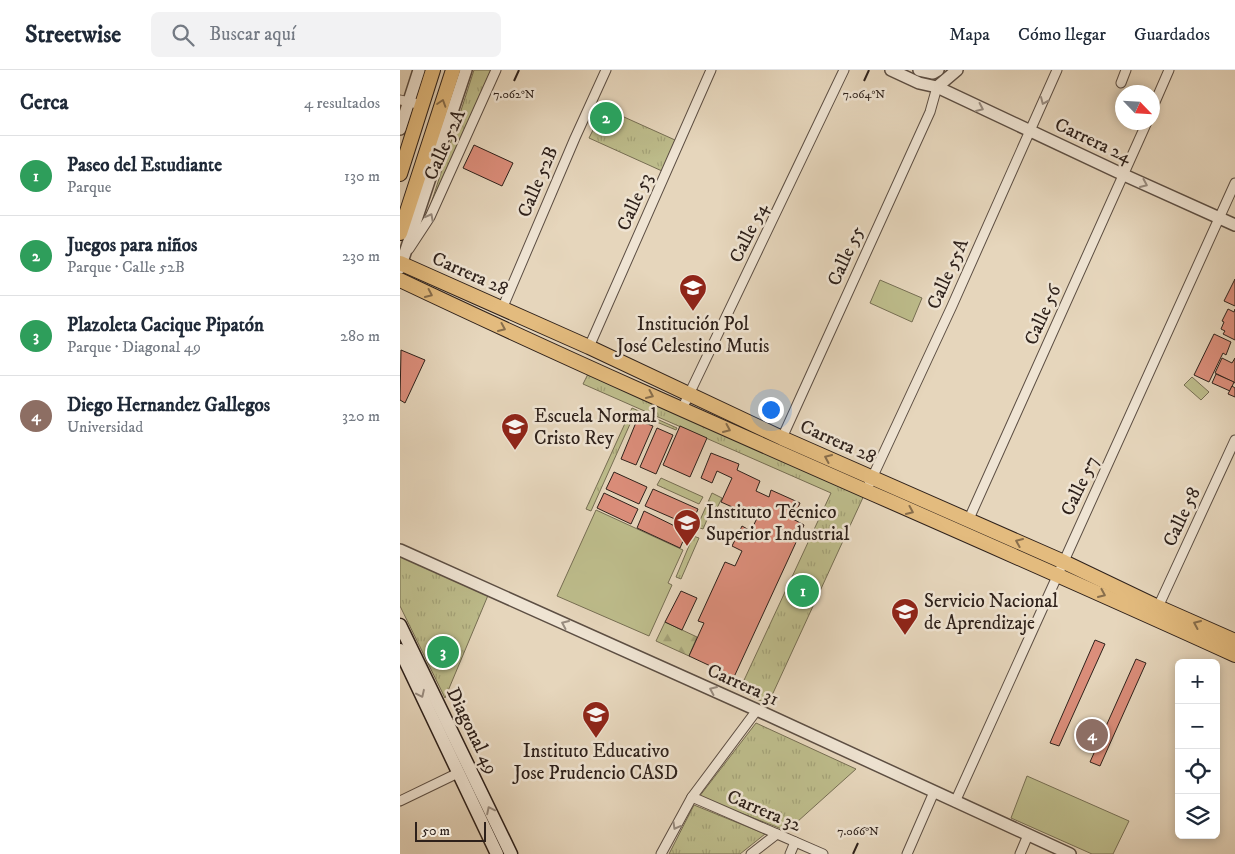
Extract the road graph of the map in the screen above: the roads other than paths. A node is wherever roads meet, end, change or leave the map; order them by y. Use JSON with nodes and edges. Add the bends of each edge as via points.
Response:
{"nodes":[{"id":1,"x":419,"y":70,"type":"edge"},
{"id":2,"x":433,"y":70,"type":"edge"},
{"id":3,"x":453,"y":70,"type":"edge"},
{"id":4,"x":466,"y":70,"type":"edge"},
{"id":5,"x":496,"y":70,"type":"edge"},
{"id":6,"x":606,"y":70,"type":"edge"},
{"id":7,"x":711,"y":70,"type":"edge"},
{"id":8,"x":844,"y":70,"type":"edge"},
{"id":9,"x":891,"y":70,"type":"edge"},
{"id":10,"x":919,"y":70,"type":"edge"},
{"id":11,"x":957,"y":70,"type":"edge"},
{"id":12,"x":1057,"y":70,"type":"edge"},
{"id":13,"x":1126,"y":70,"type":"edge"},
{"id":14,"x":1169,"y":70,"type":"edge"},
{"id":15,"x":936,"y":71,"type":"edge"},
{"id":16,"x":1120,"y":83,"type":"dead end"},
{"id":17,"x":936,"y":86,"type":"junction"},
{"id":18,"x":1160,"y":91,"type":"edge"},
{"id":19,"x":410,"y":102,"type":"edge"},
{"id":20,"x":400,"y":129,"type":"edge"},
{"id":21,"x":1144,"y":130,"type":"edge"},
{"id":22,"x":1030,"y":132,"type":"junction"},
{"id":23,"x":400,"y":174,"type":"edge"},
{"id":24,"x":1124,"y":175,"type":"junction"},
{"id":25,"x":1235,"y":183,"type":"edge"},
{"id":26,"x":1220,"y":217,"type":"junction"},
{"id":27,"x":1235,"y":225,"type":"edge"},
{"id":28,"x":400,"y":233,"type":"edge"},
{"id":29,"x":401,"y":263,"type":"edge"},
{"id":30,"x":400,"y":280,"type":"edge"},
{"id":31,"x":502,"y":308,"type":"junction"},
{"id":32,"x":589,"y":347,"type":"junction"},
{"id":33,"x":690,"y":393,"type":"junction"},
{"id":34,"x":682,"y":409,"type":"junction"},
{"id":35,"x":782,"y":438,"type":"junction"},
{"id":36,"x":1235,"y":440,"type":"edge"},
{"id":37,"x":872,"y":477,"type":"junction"},
{"id":38,"x":866,"y":491,"type":"junction"},
{"id":39,"x":968,"y":521,"type":"junction"},
{"id":40,"x":400,"y":550,"type":"edge"},
{"id":41,"x":1061,"y":568,"type":"junction"},
{"id":42,"x":1158,"y":607,"type":"junction"},
{"id":43,"x":400,"y":625,"type":"edge"},
{"id":44,"x":1235,"y":641,"type":"edge"},
{"id":45,"x":400,"y":650,"type":"edge"},
{"id":46,"x":1235,"y":655,"type":"edge"},
{"id":47,"x":757,"y":710,"type":"junction"},
{"id":48,"x":458,"y":774,"type":"junction"},
{"id":49,"x":934,"y":792,"type":"junction"},
{"id":50,"x":692,"y":797,"type":"junction"},
{"id":51,"x":400,"y":801,"type":"edge"},
{"id":52,"x":955,"y":802,"type":"junction"},
{"id":53,"x":777,"y":834,"type":"junction"},
{"id":54,"x":1028,"y":835,"type":"junction"},
{"id":55,"x":795,"y":842,"type":"junction"},
{"id":56,"x":497,"y":854,"type":"edge"},
{"id":57,"x":511,"y":854,"type":"edge"},
{"id":58,"x":661,"y":854,"type":"edge"},
{"id":59,"x":751,"y":854,"type":"edge"},
{"id":60,"x":790,"y":854,"type":"edge"},
{"id":61,"x":823,"y":854,"type":"edge"},
{"id":62,"x":907,"y":854,"type":"edge"},
{"id":63,"x":1020,"y":854,"type":"edge"},
{"id":64,"x":1070,"y":854,"type":"edge"}],
"edges":[{"from":1,"to":19,"type":"street"},
{"from":2,"to":19,"type":"main road"},
{"from":28,"to":3,"type":"main road","one_way":true},
{"from":4,"to":29,"type":"street"},
{"from":29,"to":5,"type":"street","name":"Calle 52A","one_way":true,"via":[[430,217]]},
{"from":6,"to":31,"type":"street","name":"Calle 52B"},
{"from":7,"to":32,"type":"street","name":"Calle 53"},
{"from":8,"to":33,"type":"street","name":"Calle 54"},
{"from":9,"to":17,"type":"street","name":"Carrera 24","via":[[919,83]]},
{"from":10,"to":15,"type":"street"},
{"from":11,"to":17,"type":"street"},
{"from":12,"to":22,"type":"street","name":"Calle 55A","one_way":true},
{"from":13,"to":16,"type":"street"},
{"from":14,"to":18,"type":"street"},
{"from":15,"to":17,"type":"street"},
{"from":17,"to":22,"type":"street","name":"Carrera 24","one_way":true},
{"from":17,"to":35,"type":"street","name":"Calle 55","via":[[930,112]]},
{"from":19,"to":20,"type":"street"},
{"from":19,"to":23,"type":"main road"},
{"from":21,"to":24,"type":"street","name":"Calle 56"},
{"from":22,"to":24,"type":"street","name":"Carrera 24"},
{"from":22,"to":37,"type":"street","name":"Calle 55A"},
{"from":24,"to":26,"type":"street","name":"Carrera 24","one_way":true},
{"from":24,"to":39,"type":"street","name":"Calle 56"},
{"from":25,"to":26,"type":"street","name":"Calle 57"},
{"from":26,"to":27,"type":"street","name":"Carrera 24"},
{"from":26,"to":41,"type":"street","name":"Calle 57"},
{"from":29,"to":31,"type":"main road","name":"Carrera 28"},
{"from":30,"to":34,"type":"main road","name":"Carrera 28","one_way":true},
{"from":31,"to":32,"type":"main road","name":"Carrera 28"},
{"from":32,"to":33,"type":"main road","name":"Carrera 28"},
{"from":33,"to":34,"type":"street","name":"Calle 54"},
{"from":33,"to":35,"type":"main road","name":"Carrera 28"},
{"from":34,"to":38,"type":"main road","name":"Carrera 28","one_way":true},
{"from":37,"to":35,"type":"main road","name":"Carrera 28","one_way":true},
{"from":36,"to":42,"type":"street","name":"Calle 58"},
{"from":37,"to":38,"type":"street","name":"Calle 55A"},
{"from":37,"to":39,"type":"main road","name":"Carrera 28"},
{"from":38,"to":41,"type":"main road","name":"Carrera 28","one_way":true,"via":[[968,536]]},
{"from":41,"to":39,"type":"main road","name":"Carrera 28","one_way":true},
{"from":47,"to":40,"type":"street","name":"Carrera 31","one_way":true},
{"from":41,"to":42,"type":"main road","name":"Carrera 28"},
{"from":41,"to":46,"type":"main road","name":"Carrera 28","one_way":true},
{"from":41,"to":52,"type":"street","name":"Calle 57"},
{"from":44,"to":42,"type":"main road","name":"Carrera 28","one_way":true},
{"from":57,"to":43,"type":"main road","name":"Diagonal 49","one_way":true},
{"from":45,"to":48,"type":"main road","name":"Diagonal 49","one_way":true},
{"from":47,"to":49,"type":"street","name":"Carrera 31"},
{"from":47,"to":50,"type":"street"},
{"from":48,"to":51,"type":"street"},
{"from":48,"to":56,"type":"main road","name":"Diagonal 49"},
{"from":49,"to":52,"type":"street","name":"Carrera 31"},
{"from":49,"to":62,"type":"street"},
{"from":50,"to":53,"type":"street","name":"Carrera 32"},
{"from":50,"to":58,"type":"street","one_way":true},
{"from":52,"to":54,"type":"street","name":"Carrera 31"},
{"from":53,"to":55,"type":"street","name":"Carrera 32"},
{"from":53,"to":59,"type":"street"},
{"from":54,"to":63,"type":"street"},
{"from":54,"to":64,"type":"street","name":"Carrera 31"},
{"from":55,"to":60,"type":"street"},
{"from":55,"to":61,"type":"street","name":"Carrera 32"}]}
